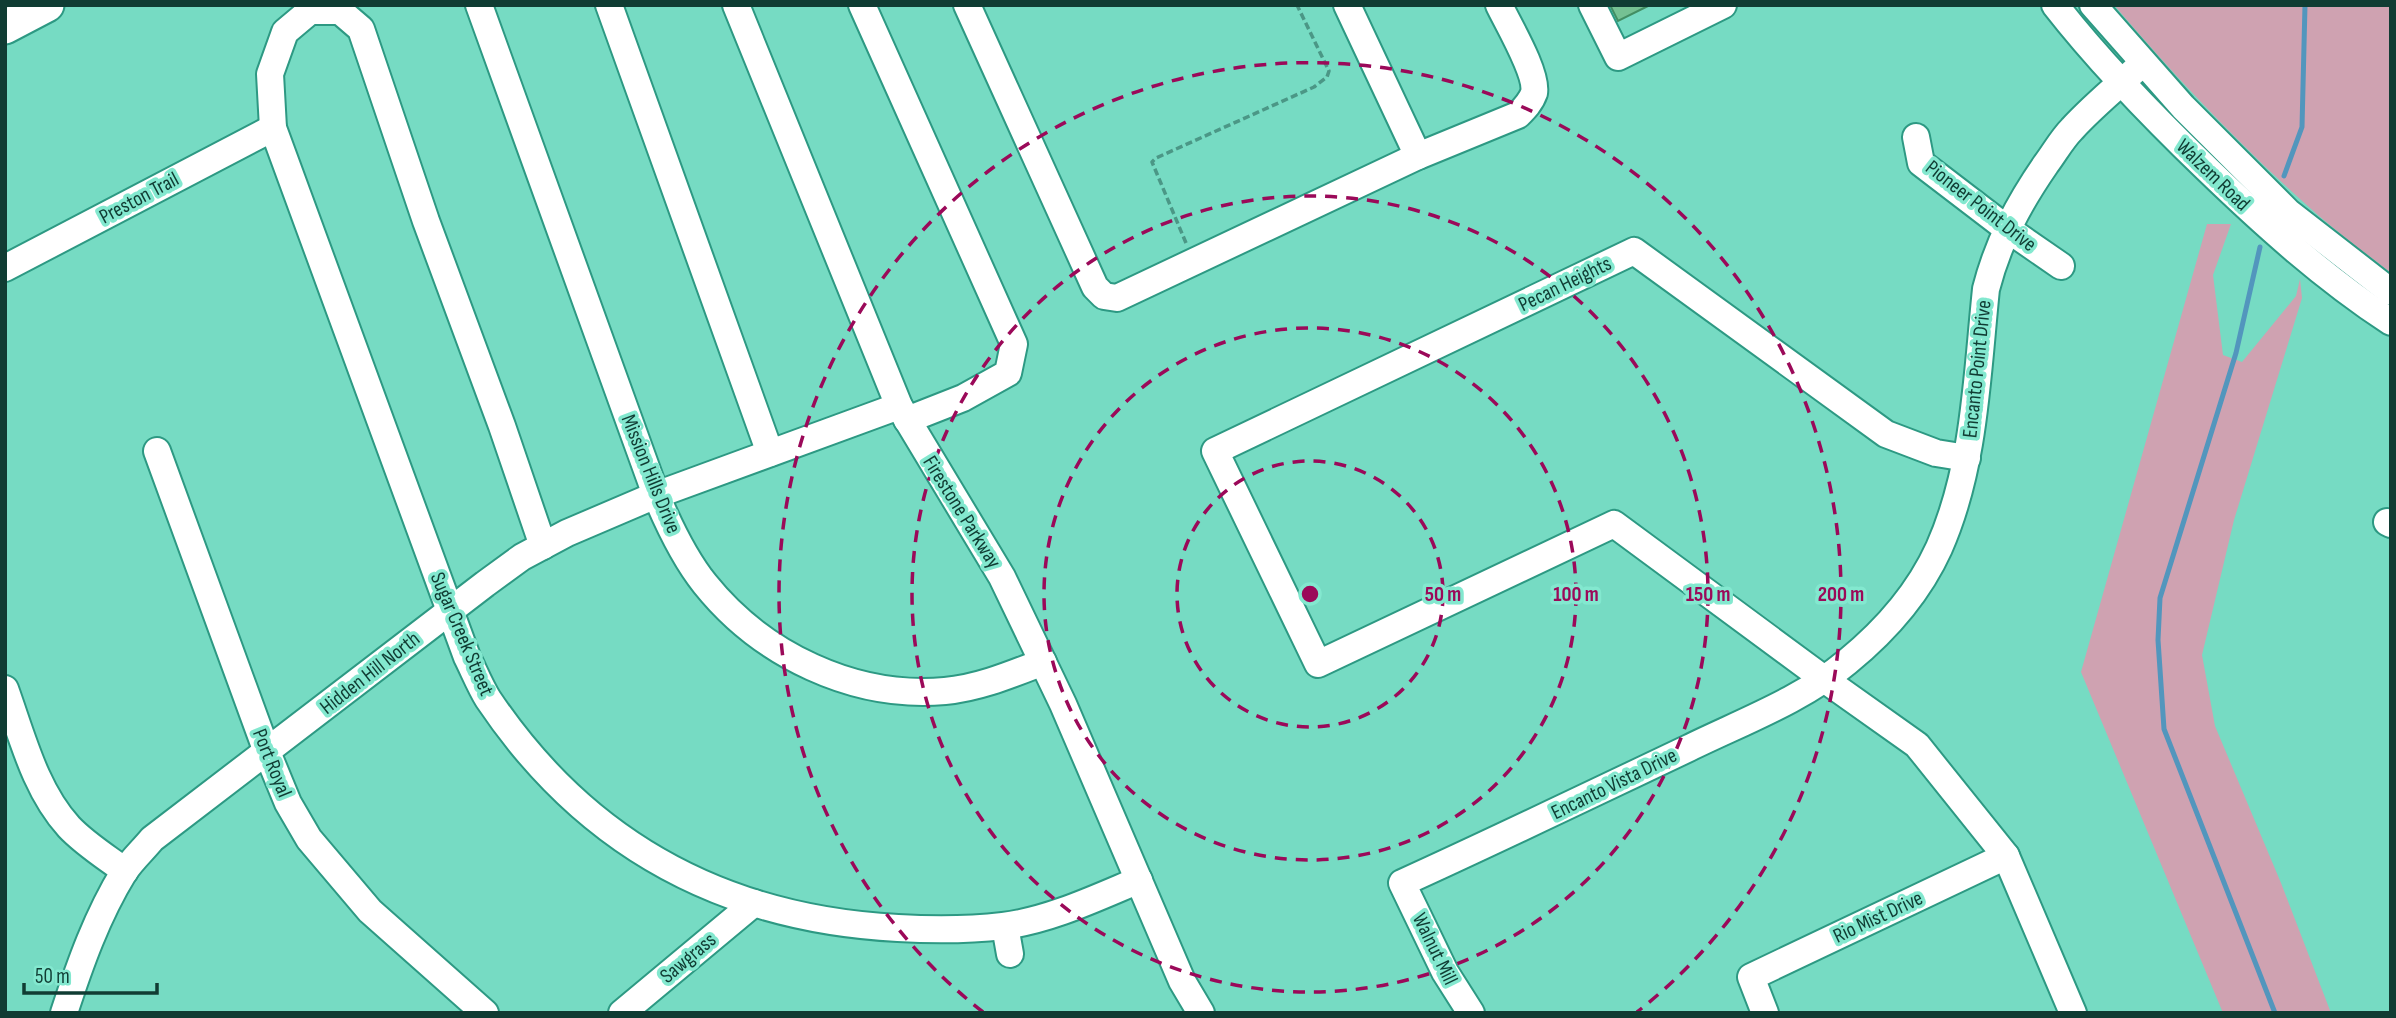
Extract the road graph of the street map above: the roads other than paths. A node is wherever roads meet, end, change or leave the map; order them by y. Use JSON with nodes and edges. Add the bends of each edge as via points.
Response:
{"nodes":[{"id":1,"x":480,"y":5,"type":"edge"},
{"id":2,"x":609,"y":5,"type":"edge"},
{"id":3,"x":736,"y":5,"type":"edge"},
{"id":4,"x":862,"y":5,"type":"edge"},
{"id":5,"x":967,"y":5,"type":"edge"},
{"id":6,"x":1347,"y":5,"type":"edge"},
{"id":7,"x":1499,"y":5,"type":"edge"},
{"id":8,"x":1592,"y":5,"type":"edge"},
{"id":9,"x":1723,"y":5,"type":"edge"},
{"id":10,"x":2054,"y":5,"type":"edge"},
{"id":11,"x":2093,"y":5,"type":"edge"},
{"id":12,"x":2143,"y":63,"type":"junction"},
{"id":13,"x":2121,"y":84,"type":"junction"},
{"id":14,"x":273,"y":128,"type":"junction"},
{"id":15,"x":1916,"y":137,"type":"dead end"},
{"id":16,"x":1418,"y":156,"type":"junction"},
{"id":17,"x":2007,"y":228,"type":"junction"},
{"id":18,"x":2061,"y":266,"type":"dead end"},
{"id":19,"x":5,"y":268,"type":"edge"},
{"id":20,"x":2391,"y":292,"type":"edge"},
{"id":21,"x":2391,"y":322,"type":"edge"},
{"id":22,"x":903,"y":413,"type":"junction"},
{"id":23,"x":157,"y":451,"type":"dead end"},
{"id":24,"x":770,"y":453,"type":"junction"},
{"id":25,"x":1967,"y":458,"type":"junction"},
{"id":26,"x":656,"y":495,"type":"junction"},
{"id":27,"x":543,"y":546,"type":"junction"},
{"id":28,"x":449,"y":612,"type":"junction"},
{"id":29,"x":1043,"y":662,"type":"junction"},
{"id":30,"x":1824,"y":679,"type":"junction"},
{"id":31,"x":5,"y":689,"type":"edge"},
{"id":32,"x":267,"y":752,"type":"junction"},
{"id":33,"x":2006,"y":856,"type":"junction"},
{"id":34,"x":125,"y":871,"type":"junction"},
{"id":35,"x":1139,"y":880,"type":"junction"},
{"id":36,"x":1402,"y":883,"type":"joint"},
{"id":37,"x":754,"y":903,"type":"junction"},
{"id":38,"x":1006,"y":926,"type":"junction"},
{"id":39,"x":1010,"y":954,"type":"dead end"},
{"id":40,"x":64,"y":1013,"type":"edge"},
{"id":41,"x":485,"y":1013,"type":"edge"},
{"id":42,"x":622,"y":1013,"type":"edge"},
{"id":43,"x":1201,"y":1013,"type":"edge"},
{"id":44,"x":1471,"y":1013,"type":"edge"},
{"id":45,"x":1765,"y":1013,"type":"edge"},
{"id":46,"x":2073,"y":1013,"type":"edge"}],
"edges":[{"from":1,"to":26,"type":"street","name":"Mission Hills Drive"},
{"from":2,"to":24,"type":"street"},
{"from":3,"to":22,"type":"street","name":"Firestone Parkway"},
{"from":4,"to":22,"type":"street","name":"Hidden Hill North","via":[[1014,344],[1008,373],[964,398]]},
{"from":5,"to":16,"type":"street","via":[[1095,287],[1104,296],[1117,298]]},
{"from":6,"to":16,"type":"street"},
{"from":7,"to":16,"type":"street","via":[[1532,74],[1534,91],[1527,106],[1518,115]]},
{"from":8,"to":9,"type":"street","via":[[1618,57]]},
{"from":10,"to":13,"type":"street","name":"Walzem Road"},
{"from":11,"to":12,"type":"street","name":"Walzem Road"},
{"from":12,"to":13,"type":"street","name":"Encanto Point Drive"},
{"from":12,"to":20,"type":"street","name":"Walzem Road","via":[[2288,212]]},
{"from":13,"to":17,"type":"street","name":"Encanto Point Drive","via":[[2069,132]]},
{"from":13,"to":21,"type":"street","name":"Walzem Road","via":[[2259,219],[2347,293]]},
{"from":14,"to":19,"type":"street","name":"Preston Trail"},
{"from":14,"to":27,"type":"street","name":"Sugar Creek Street","via":[[270,74],[285,32],[310,11],[340,11],[361,29]]},
{"from":14,"to":28,"type":"street","name":"Sugar Creek Street"},
{"from":15,"to":17,"type":"street","name":"Pioneer Point Drive","via":[[1922,163]]},
{"from":17,"to":18,"type":"street","name":"Pioneer Point Drive"},
{"from":17,"to":25,"type":"street","name":"Encanto Point Drive","via":[[1986,289]]},
{"from":22,"to":24,"type":"street","name":"Hidden Hill North"},
{"from":22,"to":29,"type":"street","name":"Firestone Parkway","via":[[1002,576]]},
{"from":23,"to":32,"type":"street","name":"Port Royal"},
{"from":24,"to":26,"type":"street","name":"Hidden Hill North"},
{"from":25,"to":30,"type":"street","name":"Encanto Point Drive","via":[[1948,524],[1926,572],[1881,631]]},
{"from":25,"to":30,"type":"street","name":"Pecan Heights","via":[[1936,453],[1886,434],[1634,251],[1215,452],[1318,664],[1614,524]]},
{"from":26,"to":27,"type":"street","name":"Hidden Hill North"},
{"from":26,"to":29,"type":"street","name":"Mission Hills Drive","via":[[687,558],[722,604],[764,641],[814,668],[867,685],[933,691],[970,687]]},
{"from":27,"to":28,"type":"street","name":"Hidden Hill North"},
{"from":28,"to":32,"type":"street","name":"Hidden Hill North"},
{"from":28,"to":37,"type":"street","name":"Sugar Creek Street","via":[[487,698],[578,804],[631,846],[683,875]]},
{"from":29,"to":35,"type":"street","name":"Firestone Parkway"},
{"from":30,"to":33,"type":"street","via":[[1917,745]]},
{"from":30,"to":36,"type":"street","name":"Encanto Vista Drive"},
{"from":31,"to":34,"type":"street","via":[[48,799],[68,826]]},
{"from":32,"to":34,"type":"street","name":"Hidden Hill North","via":[[152,839]]},
{"from":32,"to":41,"type":"street","name":"Port Royal","via":[[288,803],[332,869],[370,911]]},
{"from":33,"to":45,"type":"street","name":"Rio Mist Drive","via":[[1751,977]]},
{"from":33,"to":46,"type":"street"},
{"from":34,"to":40,"type":"street","name":"Hidden Hill North","via":[[85,948]]},
{"from":35,"to":38,"type":"street","name":"Sugar Creek Street","via":[[1066,909]]},
{"from":35,"to":43,"type":"street","name":"Firestone Parkway","via":[[1182,981]]},
{"from":36,"to":44,"type":"street","name":"Walnut Mill","via":[[1445,972]]},
{"from":37,"to":38,"type":"street","name":"Sugar Creek Street","via":[[841,923],[942,930]]},
{"from":37,"to":42,"type":"street","name":"Sawgrass"},
{"from":38,"to":39,"type":"street"}]}
